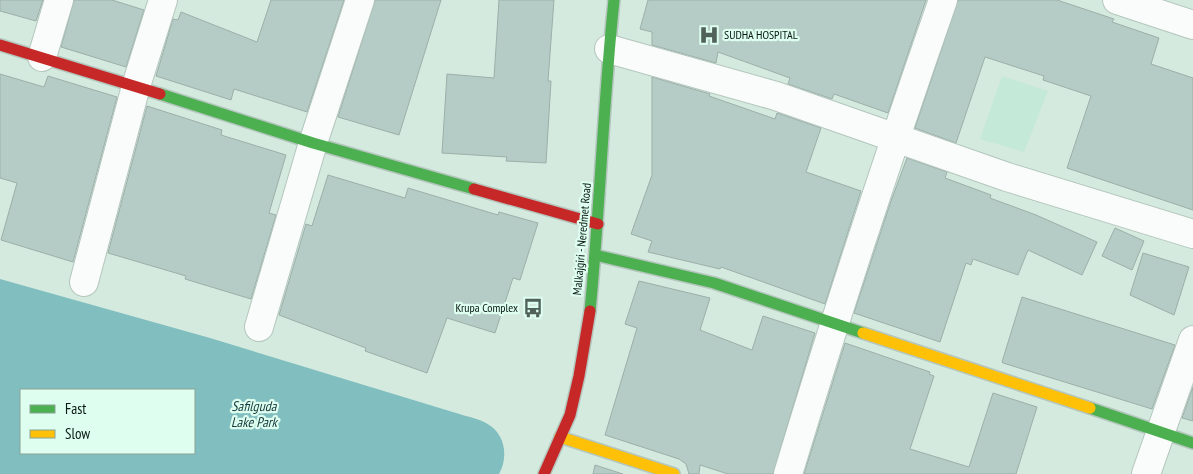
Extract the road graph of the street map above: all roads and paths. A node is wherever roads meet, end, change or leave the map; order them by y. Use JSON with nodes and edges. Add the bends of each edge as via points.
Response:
{"nodes":[{"id":1,"x":59,"y":0,"type":"edge"},
{"id":2,"x":163,"y":0,"type":"edge"},
{"id":3,"x":360,"y":0,"type":"edge"},
{"id":4,"x":614,"y":0,"type":"edge"},
{"id":5,"x":943,"y":0,"type":"edge"},
{"id":6,"x":1117,"y":0,"type":"edge"},
{"id":7,"x":1193,"y":25,"type":"edge"},
{"id":8,"x":0,"y":45,"type":"edge"},
{"id":9,"x":609,"y":49,"type":"junction"},
{"id":10,"x":42,"y":57,"type":"junction"},
{"id":11,"x":136,"y":86,"type":"junction"},
{"id":12,"x":894,"y":138,"type":"junction"},
{"id":13,"x":313,"y":143,"type":"junction"},
{"id":14,"x":598,"y":224,"type":"junction"},
{"id":15,"x":1193,"y":234,"type":"edge"},
{"id":16,"x":595,"y":256,"type":"junction"},
{"id":17,"x":84,"y":282,"type":"dead end"},
{"id":18,"x":834,"y":323,"type":"junction"},
{"id":19,"x":259,"y":327,"type":"dead end"},
{"id":20,"x":1193,"y":340,"type":"edge"},
{"id":21,"x":1161,"y":432,"type":"junction"},
{"id":22,"x":560,"y":437,"type":"junction"},
{"id":23,"x":1193,"y":443,"type":"edge"},
{"id":24,"x":544,"y":474,"type":"edge"},
{"id":25,"x":674,"y":474,"type":"edge"},
{"id":26,"x":788,"y":474,"type":"edge"},
{"id":27,"x":1146,"y":474,"type":"edge"}],
"edges":[{"from":1,"to":10,"type":"street"},
{"from":2,"to":11,"type":"street"},
{"from":3,"to":13,"type":"street"},
{"from":4,"to":9,"type":"street","name":"Malkajgiri - Neredmet Road"},
{"from":5,"to":12,"type":"street"},
{"from":6,"to":7,"type":"street"},
{"from":8,"to":10,"type":"street"},
{"from":9,"to":12,"type":"street","via":[[776,96]]},
{"from":9,"to":14,"type":"street","name":"Malkajgiri - Neredmet Road"},
{"from":10,"to":11,"type":"street"},
{"from":11,"to":13,"type":"street"},
{"from":11,"to":17,"type":"street"},
{"from":12,"to":15,"type":"street","via":[[1007,177]]},
{"from":12,"to":18,"type":"street"},
{"from":13,"to":14,"type":"street"},
{"from":13,"to":19,"type":"street"},
{"from":14,"to":16,"type":"street","name":"Malkajgiri - Neredmet Road"},
{"from":16,"to":18,"type":"street","via":[[714,283]]},
{"from":16,"to":22,"type":"street","name":"Malkajgiri - Neredmet Road","via":[[579,376],[570,414]]},
{"from":18,"to":21,"type":"street"},
{"from":18,"to":26,"type":"street"},
{"from":20,"to":21,"type":"street"},
{"from":21,"to":23,"type":"street"},
{"from":21,"to":27,"type":"street"},
{"from":22,"to":24,"type":"street","name":"Malkajgiri - Neredmet Road"},
{"from":22,"to":25,"type":"street"}]}
